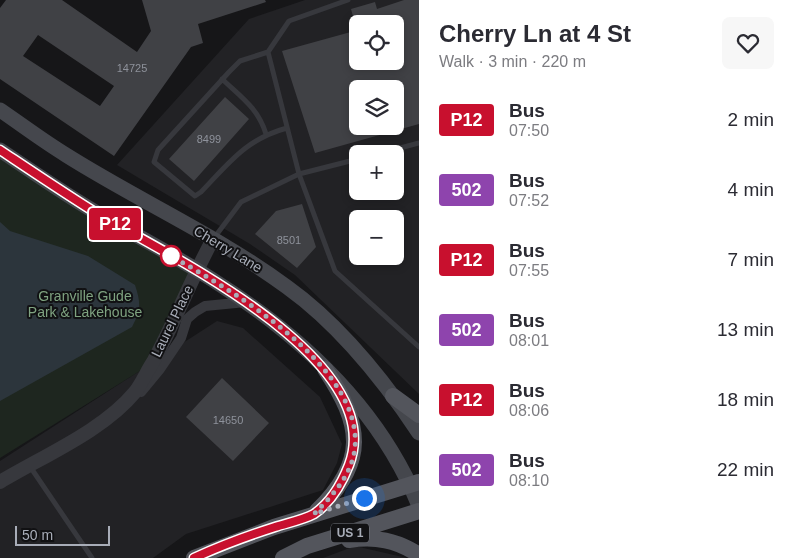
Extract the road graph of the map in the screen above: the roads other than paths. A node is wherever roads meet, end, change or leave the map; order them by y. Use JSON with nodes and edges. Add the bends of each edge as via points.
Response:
{"nodes":[{"id":1,"x":348,"y":0,"type":"edge"},
{"id":2,"x":268,"y":52,"type":"junction"},
{"id":3,"x":222,"y":80,"type":"junction"},
{"id":4,"x":0,"y":110,"type":"edge"},
{"id":5,"x":287,"y":128,"type":"junction"},
{"id":6,"x":266,"y":134,"type":"junction"},
{"id":7,"x":419,"y":143,"type":"edge"},
{"id":8,"x":404,"y":147,"type":"edge"},
{"id":9,"x":0,"y":150,"type":"edge"},
{"id":10,"x":349,"y":161,"type":"edge"},
{"id":11,"x":299,"y":174,"type":"junction"},
{"id":12,"x":213,"y":239,"type":"junction"},
{"id":13,"x":196,"y":270,"type":"junction"},
{"id":14,"x":246,"y":302,"type":"junction"},
{"id":15,"x":419,"y":347,"type":"edge"},
{"id":16,"x":326,"y":369,"type":"junction"},
{"id":17,"x":393,"y":396,"type":"junction"},
{"id":18,"x":127,"y":400,"type":"junction"},
{"id":19,"x":419,"y":415,"type":"edge"},
{"id":20,"x":419,"y":433,"type":"edge"},
{"id":21,"x":29,"y":465,"type":"junction"},
{"id":22,"x":0,"y":482,"type":"edge"},
{"id":23,"x":415,"y":483,"type":"edge"},
{"id":24,"x":419,"y":506,"type":"edge"},
{"id":25,"x":419,"y":511,"type":"edge"},
{"id":26,"x":314,"y":514,"type":"junction"},
{"id":27,"x":307,"y":546,"type":"junction"},
{"id":28,"x":419,"y":554,"type":"edge"},
{"id":29,"x":92,"y":558,"type":"edge"},
{"id":30,"x":194,"y":558,"type":"edge"},
{"id":31,"x":283,"y":558,"type":"edge"}],
"edges":[{"from":1,"to":2,"type":"lane","via":[[289,21]]},
{"from":2,"to":3,"type":"lane","via":[[240,61]]},
{"from":2,"to":5,"type":"lane"},
{"from":3,"to":6,"type":"lane","via":[[261,118]]},
{"from":3,"to":6,"type":"lane","via":[[158,150],[154,162],[194,196],[244,148]]},
{"from":4,"to":12,"type":"main road","name":"Cherry Lane","via":[[66,155]]},
{"from":5,"to":6,"type":"lane"},
{"from":5,"to":11,"type":"lane"},
{"from":7,"to":8,"type":"lane"},
{"from":9,"to":13,"type":"main road","via":[[99,214]]},
{"from":10,"to":11,"type":"lane"},
{"from":11,"to":12,"type":"lane","via":[[241,202]]},
{"from":11,"to":15,"type":"lane","via":[[335,271]]},
{"from":12,"to":13,"type":"street","name":"Laurel Place"},
{"from":12,"to":17,"type":"main road","name":"Cherry Lane","via":[[269,274],[308,304],[335,329]]},
{"from":13,"to":14,"type":"main road"},
{"from":13,"to":18,"type":"street","name":"Laurel Place","via":[[172,328],[136,391]]},
{"from":14,"to":16,"type":"main road"},
{"from":14,"to":18,"type":"street","name":"Laurel Place","via":[[205,306],[195,312],[187,319],[181,338],[160,369],[140,393]]},
{"from":16,"to":23,"type":"main road","via":[[366,413]]},
{"from":16,"to":26,"type":"main road","via":[[344,398],[354,424],[355,449],[342,481]]},
{"from":17,"to":19,"type":"main road"},
{"from":17,"to":20,"type":"main road","name":"Cherry Lane"},
{"from":18,"to":21,"type":"street","name":"Laurel Place","via":[[74,441]]},
{"from":21,"to":22,"type":"street","name":"Laurel Place"},
{"from":21,"to":29,"type":"lane"},
{"from":23,"to":24,"type":"main road"},
{"from":23,"to":26,"type":"main road","number":"US 1"},
{"from":25,"to":27,"type":"main road","number":"US 1"},
{"from":26,"to":30,"type":"main road","number":"US 1"},
{"from":27,"to":28,"type":"main road","via":[[371,538],[400,543]]},
{"from":27,"to":31,"type":"main road","number":"US 1"}]}
